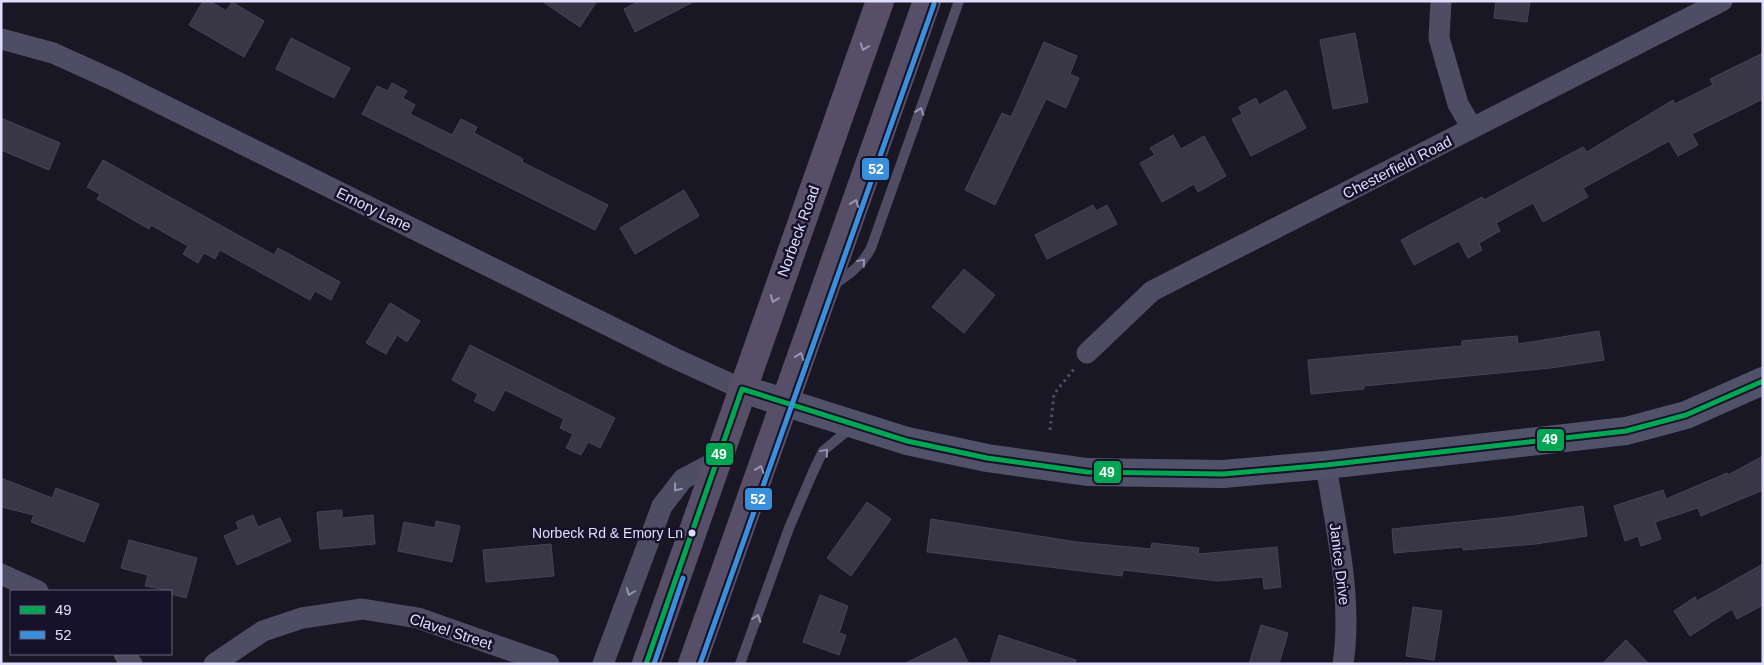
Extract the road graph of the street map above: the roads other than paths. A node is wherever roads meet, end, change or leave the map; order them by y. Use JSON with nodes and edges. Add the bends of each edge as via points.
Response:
{"nodes":[{"id":1,"x":880,"y":1,"type":"edge"},
{"id":2,"x":927,"y":1,"type":"edge"},
{"id":3,"x":959,"y":1,"type":"edge"},
{"id":4,"x":1441,"y":1,"type":"edge"},
{"id":5,"x":1722,"y":1,"type":"edge"},
{"id":6,"x":1,"y":40,"type":"edge"},
{"id":7,"x":1472,"y":128,"type":"junction"},
{"id":8,"x":824,"y":291,"type":"junction"},
{"id":9,"x":1087,"y":353,"type":"road end"},
{"id":10,"x":1763,"y":381,"type":"edge"},
{"id":11,"x":742,"y":388,"type":"junction"},
{"id":12,"x":784,"y":402,"type":"junction"},
{"id":13,"x":855,"y":425,"type":"junction"},
{"id":14,"x":717,"y":461,"type":"junction"},
{"id":15,"x":1326,"y":465,"type":"junction"},
{"id":16,"x":1,"y":574,"type":"edge"},
{"id":17,"x":36,"y":590,"type":"edge"},
{"id":18,"x":214,"y":664,"type":"edge"},
{"id":19,"x":549,"y":664,"type":"edge"},
{"id":20,"x":603,"y":664,"type":"edge"},
{"id":21,"x":646,"y":664,"type":"edge"},
{"id":22,"x":692,"y":664,"type":"edge"},
{"id":23,"x":740,"y":664,"type":"edge"},
{"id":24,"x":1343,"y":664,"type":"edge"}],
"edges":[{"from":1,"to":11,"type":"main road","name":"Norbeck Road","one_way":true},
{"from":8,"to":2,"type":"main road","one_way":true},
{"from":8,"to":3,"type":"lane","one_way":true,"via":[[850,275],[871,248]]},
{"from":4,"to":7,"type":"street","via":[[1440,38],[1458,104]]},
{"from":5,"to":7,"type":"street","name":"Chesterfield Road"},
{"from":6,"to":11,"type":"street","name":"Emory Lane","via":[[52,53],[115,81],[674,358]]},
{"from":7,"to":9,"type":"street","name":"Chesterfield Road","via":[[1152,292]]},
{"from":12,"to":8,"type":"main road","one_way":true},
{"from":10,"to":15,"type":"main road","via":[[1686,415],[1626,431]]},
{"from":11,"to":12,"type":"main road"},
{"from":11,"to":14,"type":"main road","name":"Norbeck Road"},
{"from":12,"to":13,"type":"main road"},
{"from":22,"to":12,"type":"main road","one_way":true},
{"from":13,"to":15,"type":"main road","via":[[907,442],[987,458],[1087,472],[1223,474]]},
{"from":23,"to":13,"type":"lane","one_way":true,"via":[[788,528],[823,451]]},
{"from":14,"to":20,"type":"street","one_way":true,"via":[[683,480],[662,506]]},
{"from":14,"to":21,"type":"main road","name":"Norbeck Road"},
{"from":15,"to":24,"type":"street","name":"Janice Drive","via":[[1345,596]]},
{"from":16,"to":17,"type":"street"},
{"from":18,"to":19,"type":"street","name":"Clavel Street","via":[[263,631],[302,618],[362,609],[418,618]]}]}
